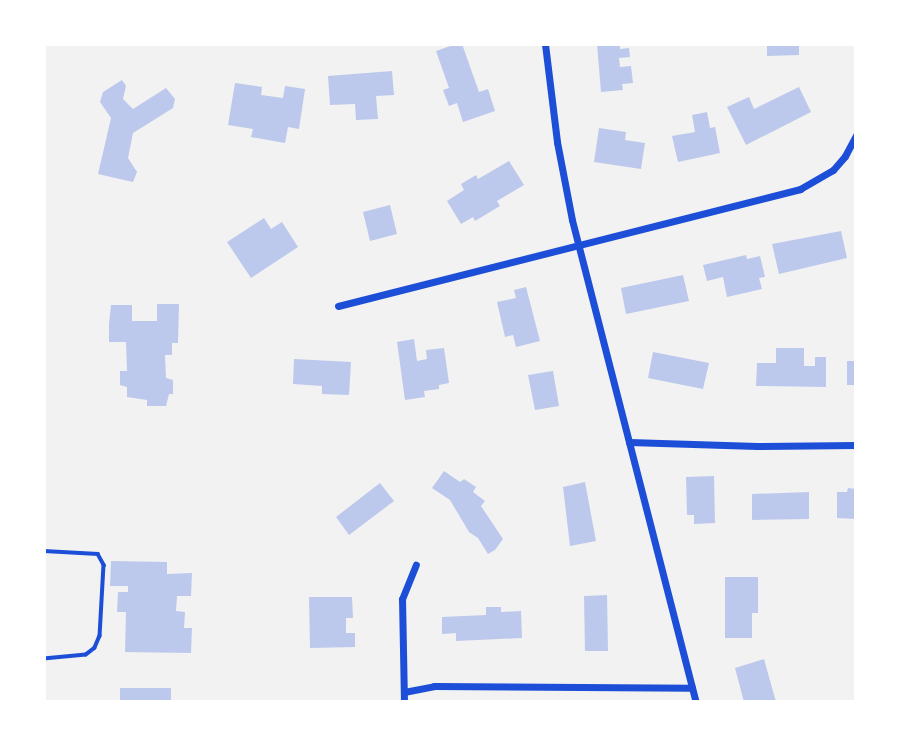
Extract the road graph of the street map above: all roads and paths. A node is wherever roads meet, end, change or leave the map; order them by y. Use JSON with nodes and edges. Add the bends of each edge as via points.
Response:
{"nodes":[{"id":1,"x":545,"y":44,"type":"edge"},
{"id":2,"x":856,"y":135,"type":"edge"},
{"id":3,"x":579,"y":246,"type":"junction"},
{"id":4,"x":338,"y":306,"type":"dead end"},
{"id":5,"x":629,"y":442,"type":"junction"},
{"id":6,"x":856,"y":445,"type":"edge"},
{"id":7,"x":44,"y":551,"type":"edge"},
{"id":8,"x":416,"y":565,"type":"dead end"},
{"id":9,"x":44,"y":659,"type":"edge"},
{"id":10,"x":692,"y":688,"type":"junction"},
{"id":11,"x":404,"y":692,"type":"junction"},
{"id":12,"x":404,"y":702,"type":"edge"},
{"id":13,"x":696,"y":702,"type":"edge"}],
"edges":[{"from":1,"to":3,"type":"street","via":[[557,142]]},
{"from":2,"to":3,"type":"street","via":[[845,156],[816,182],[800,189]]},
{"from":3,"to":4,"type":"street"},
{"from":3,"to":5,"type":"street"},
{"from":5,"to":6,"type":"street"},
{"from":5,"to":10,"type":"street"},
{"from":7,"to":9,"type":"lane","via":[[98,554],[104,565],[100,636],[95,648],[86,654]]},
{"from":8,"to":11,"type":"street","via":[[402,599]]},
{"from":10,"to":11,"type":"street","via":[[434,686]]},
{"from":10,"to":13,"type":"street"},
{"from":11,"to":12,"type":"street"}]}
